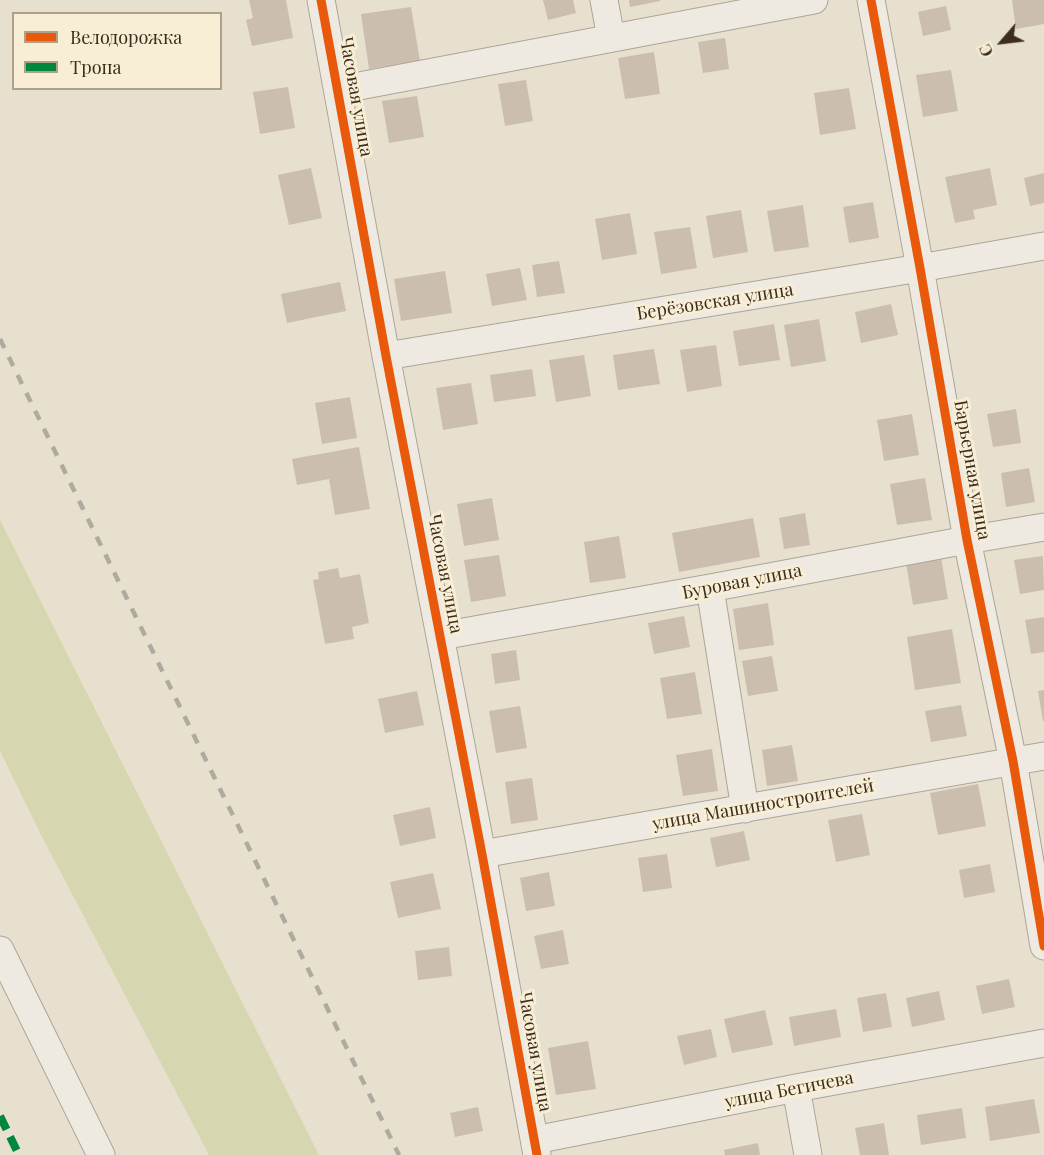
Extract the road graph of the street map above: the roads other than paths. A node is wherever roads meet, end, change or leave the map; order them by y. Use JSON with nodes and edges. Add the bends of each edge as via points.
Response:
{"nodes":[{"id":1,"x":321,"y":0,"type":"edge"},
{"id":2,"x":604,"y":0,"type":"edge"},
{"id":3,"x":814,"y":0,"type":"edge"},
{"id":4,"x":871,"y":0,"type":"edge"},
{"id":5,"x":611,"y":38,"type":"junction"},
{"id":6,"x":338,"y":90,"type":"junction"},
{"id":7,"x":1044,"y":246,"type":"edge"},
{"id":8,"x":920,"y":268,"type":"junction"},
{"id":9,"x":386,"y":356,"type":"junction"},
{"id":10,"x":1044,"y":527,"type":"edge"},
{"id":11,"x":967,"y":540,"type":"junction"},
{"id":12,"x":710,"y":588,"type":"junction"},
{"id":13,"x":441,"y":636,"type":"junction"},
{"id":14,"x":1044,"y":756,"type":"edge"},
{"id":15,"x":1013,"y":761,"type":"junction"},
{"id":16,"x":745,"y":809,"type":"junction"},
{"id":17,"x":482,"y":854,"type":"junction"},
{"id":18,"x":1044,"y":946,"type":"edge"},
{"id":19,"x":0,"y":950,"type":"edge"},
{"id":20,"x":1044,"y":1043,"type":"edge"},
{"id":21,"x":796,"y":1088,"type":"junction"},
{"id":22,"x":536,"y":1147,"type":"edge"},
{"id":23,"x":101,"y":1155,"type":"edge"},
{"id":24,"x":808,"y":1155,"type":"edge"}],
"edges":[{"from":1,"to":6,"type":"street","name":"Часовая улица"},
{"from":2,"to":5,"type":"street"},
{"from":3,"to":5,"type":"street"},
{"from":4,"to":8,"type":"street","name":"Барьерная улица"},
{"from":5,"to":6,"type":"street"},
{"from":6,"to":9,"type":"street","name":"Часовая улица"},
{"from":7,"to":8,"type":"street","name":"Берёзовская улица"},
{"from":8,"to":9,"type":"street","name":"Берёзовская улица"},
{"from":8,"to":11,"type":"street","name":"Барьерная улица"},
{"from":9,"to":13,"type":"street","name":"Часовая улица"},
{"from":10,"to":11,"type":"street","name":"Буровая улица"},
{"from":11,"to":12,"type":"street","name":"Буровая улица"},
{"from":11,"to":15,"type":"street","name":"Барьерная улица"},
{"from":12,"to":13,"type":"street","name":"Буровая улица"},
{"from":12,"to":16,"type":"street"},
{"from":13,"to":17,"type":"street","name":"Часовая улица"},
{"from":14,"to":15,"type":"street","name":"улица Машиностроителей"},
{"from":15,"to":16,"type":"street","name":"улица Машиностроителей"},
{"from":15,"to":18,"type":"street","name":"Барьерная улица"},
{"from":16,"to":17,"type":"street","name":"улица Машиностроителей"},
{"from":17,"to":22,"type":"street","name":"Часовая улица"},
{"from":19,"to":23,"type":"street"},
{"from":20,"to":21,"type":"street","name":"улица Бегичева"},
{"from":21,"to":22,"type":"street","name":"улица Бегичева"},
{"from":21,"to":24,"type":"street"}]}
